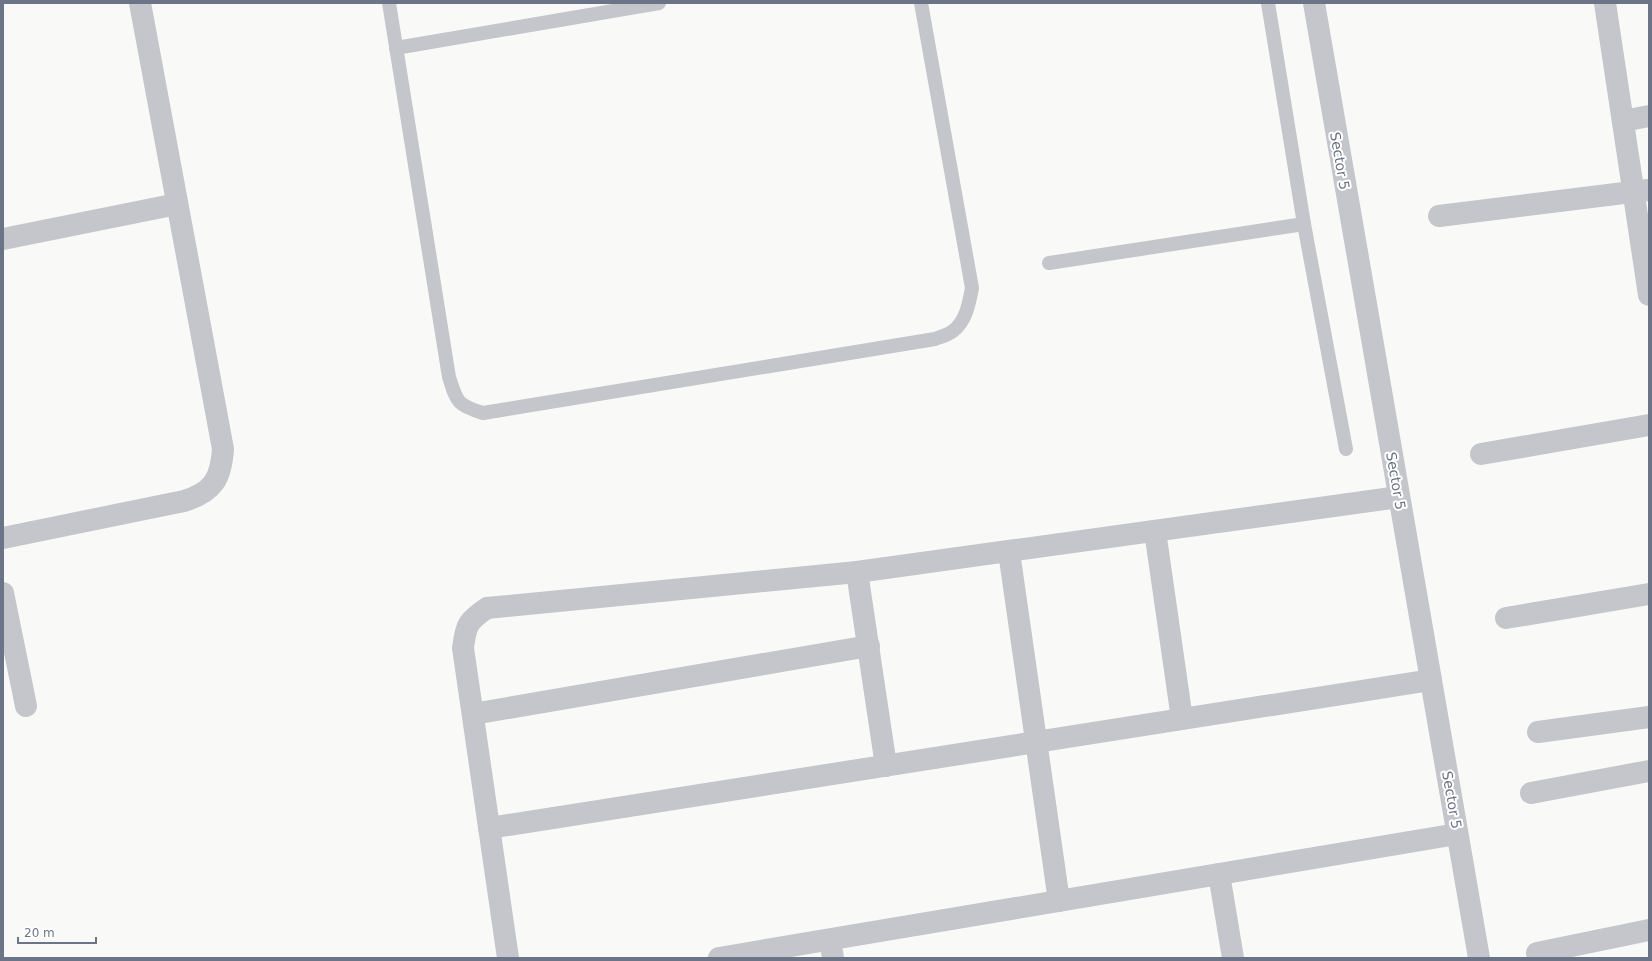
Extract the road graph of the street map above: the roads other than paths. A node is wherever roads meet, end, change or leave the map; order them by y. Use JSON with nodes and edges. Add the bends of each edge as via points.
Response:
{"nodes":[{"id":1,"x":140,"y":3,"type":"edge"},
{"id":2,"x":389,"y":3,"type":"edge"},
{"id":3,"x":659,"y":3,"type":"edge"},
{"id":4,"x":921,"y":3,"type":"edge"},
{"id":5,"x":1268,"y":3,"type":"edge"},
{"id":6,"x":1314,"y":3,"type":"edge"},
{"id":7,"x":1605,"y":3,"type":"edge"},
{"id":8,"x":396,"y":48,"type":"junction"},
{"id":9,"x":1649,"y":116,"type":"edge"},
{"id":10,"x":1624,"y":121,"type":"junction"},
{"id":11,"x":1642,"y":191,"type":"edge"},
{"id":12,"x":177,"y":204,"type":"junction"},
{"id":13,"x":1439,"y":216,"type":"dead end"},
{"id":14,"x":1304,"y":224,"type":"junction"},
{"id":15,"x":3,"y":239,"type":"edge"},
{"id":16,"x":1049,"y":263,"type":"dead end"},
{"id":17,"x":1648,"y":283,"type":"edge"},
{"id":18,"x":1649,"y":425,"type":"edge"},
{"id":19,"x":1346,"y":448,"type":"dead end"},
{"id":20,"x":1481,"y":454,"type":"dead end"},
{"id":21,"x":1399,"y":497,"type":"junction"},
{"id":22,"x":1155,"y":531,"type":"junction"},
{"id":23,"x":3,"y":538,"type":"edge"},
{"id":24,"x":1009,"y":552,"type":"junction"},
{"id":25,"x":857,"y":572,"type":"junction"},
{"id":26,"x":3,"y":593,"type":"edge"},
{"id":27,"x":1649,"y":594,"type":"edge"},
{"id":28,"x":1506,"y":618,"type":"dead end"},
{"id":29,"x":868,"y":646,"type":"junction"},
{"id":30,"x":1431,"y":680,"type":"junction"},
{"id":31,"x":26,"y":706,"type":"dead end"},
{"id":32,"x":473,"y":714,"type":"junction"},
{"id":33,"x":1649,"y":717,"type":"edge"},
{"id":34,"x":1182,"y":719,"type":"junction"},
{"id":35,"x":1538,"y":732,"type":"dead end"},
{"id":36,"x":1036,"y":742,"type":"junction"},
{"id":37,"x":886,"y":766,"type":"junction"},
{"id":38,"x":1649,"y":771,"type":"edge"},
{"id":39,"x":1531,"y":793,"type":"dead end"},
{"id":40,"x":489,"y":828,"type":"junction"},
{"id":41,"x":1457,"y":834,"type":"junction"},
{"id":42,"x":1219,"y":874,"type":"junction"},
{"id":43,"x":1059,"y":901,"type":"junction"},
{"id":44,"x":1649,"y":930,"type":"edge"},
{"id":45,"x":832,"y":949,"type":"edge"},
{"id":46,"x":1537,"y":953,"type":"dead end"},
{"id":47,"x":508,"y":958,"type":"edge"},
{"id":48,"x":719,"y":958,"type":"edge"},
{"id":49,"x":1233,"y":958,"type":"edge"},
{"id":50,"x":1479,"y":958,"type":"edge"}],
"edges":[{"from":1,"to":12,"type":"street"},
{"from":2,"to":8,"type":"lane"},
{"from":3,"to":8,"type":"lane"},
{"from":4,"to":8,"type":"lane","via":[[972,288],[969,307],[952,332],[935,339],[483,413],[465,407],[456,398],[449,377]]},
{"from":5,"to":14,"type":"lane"},
{"from":6,"to":21,"type":"street","name":"Sector 5"},
{"from":7,"to":10,"type":"street"},
{"from":9,"to":10,"type":"street"},
{"from":10,"to":11,"type":"street"},
{"from":11,"to":13,"type":"street"},
{"from":11,"to":17,"type":"street"},
{"from":12,"to":15,"type":"street"},
{"from":12,"to":23,"type":"street","via":[[223,449],[218,474],[208,490],[184,501]]},
{"from":14,"to":16,"type":"lane"},
{"from":14,"to":19,"type":"lane"},
{"from":18,"to":20,"type":"street"},
{"from":21,"to":22,"type":"street"},
{"from":21,"to":30,"type":"street","name":"Sector 5"},
{"from":22,"to":24,"type":"street"},
{"from":22,"to":34,"type":"street"},
{"from":24,"to":25,"type":"street"},
{"from":24,"to":36,"type":"street"},
{"from":25,"to":29,"type":"street"},
{"from":25,"to":32,"type":"street","via":[[487,608],[472,618],[465,631],[463,648]]},
{"from":26,"to":31,"type":"street"},
{"from":27,"to":28,"type":"street"},
{"from":29,"to":32,"type":"street"},
{"from":29,"to":37,"type":"street"},
{"from":30,"to":34,"type":"street"},
{"from":30,"to":41,"type":"street","name":"Sector 5"},
{"from":32,"to":40,"type":"street"},
{"from":33,"to":35,"type":"street"},
{"from":34,"to":36,"type":"street"},
{"from":36,"to":37,"type":"street"},
{"from":36,"to":43,"type":"street"},
{"from":37,"to":40,"type":"street"},
{"from":38,"to":39,"type":"street"},
{"from":40,"to":47,"type":"street"},
{"from":41,"to":42,"type":"street"},
{"from":41,"to":50,"type":"street","name":"Sector 5"},
{"from":42,"to":43,"type":"street"},
{"from":42,"to":49,"type":"street"},
{"from":43,"to":45,"type":"street"},
{"from":44,"to":46,"type":"street"},
{"from":45,"to":48,"type":"street"}]}
